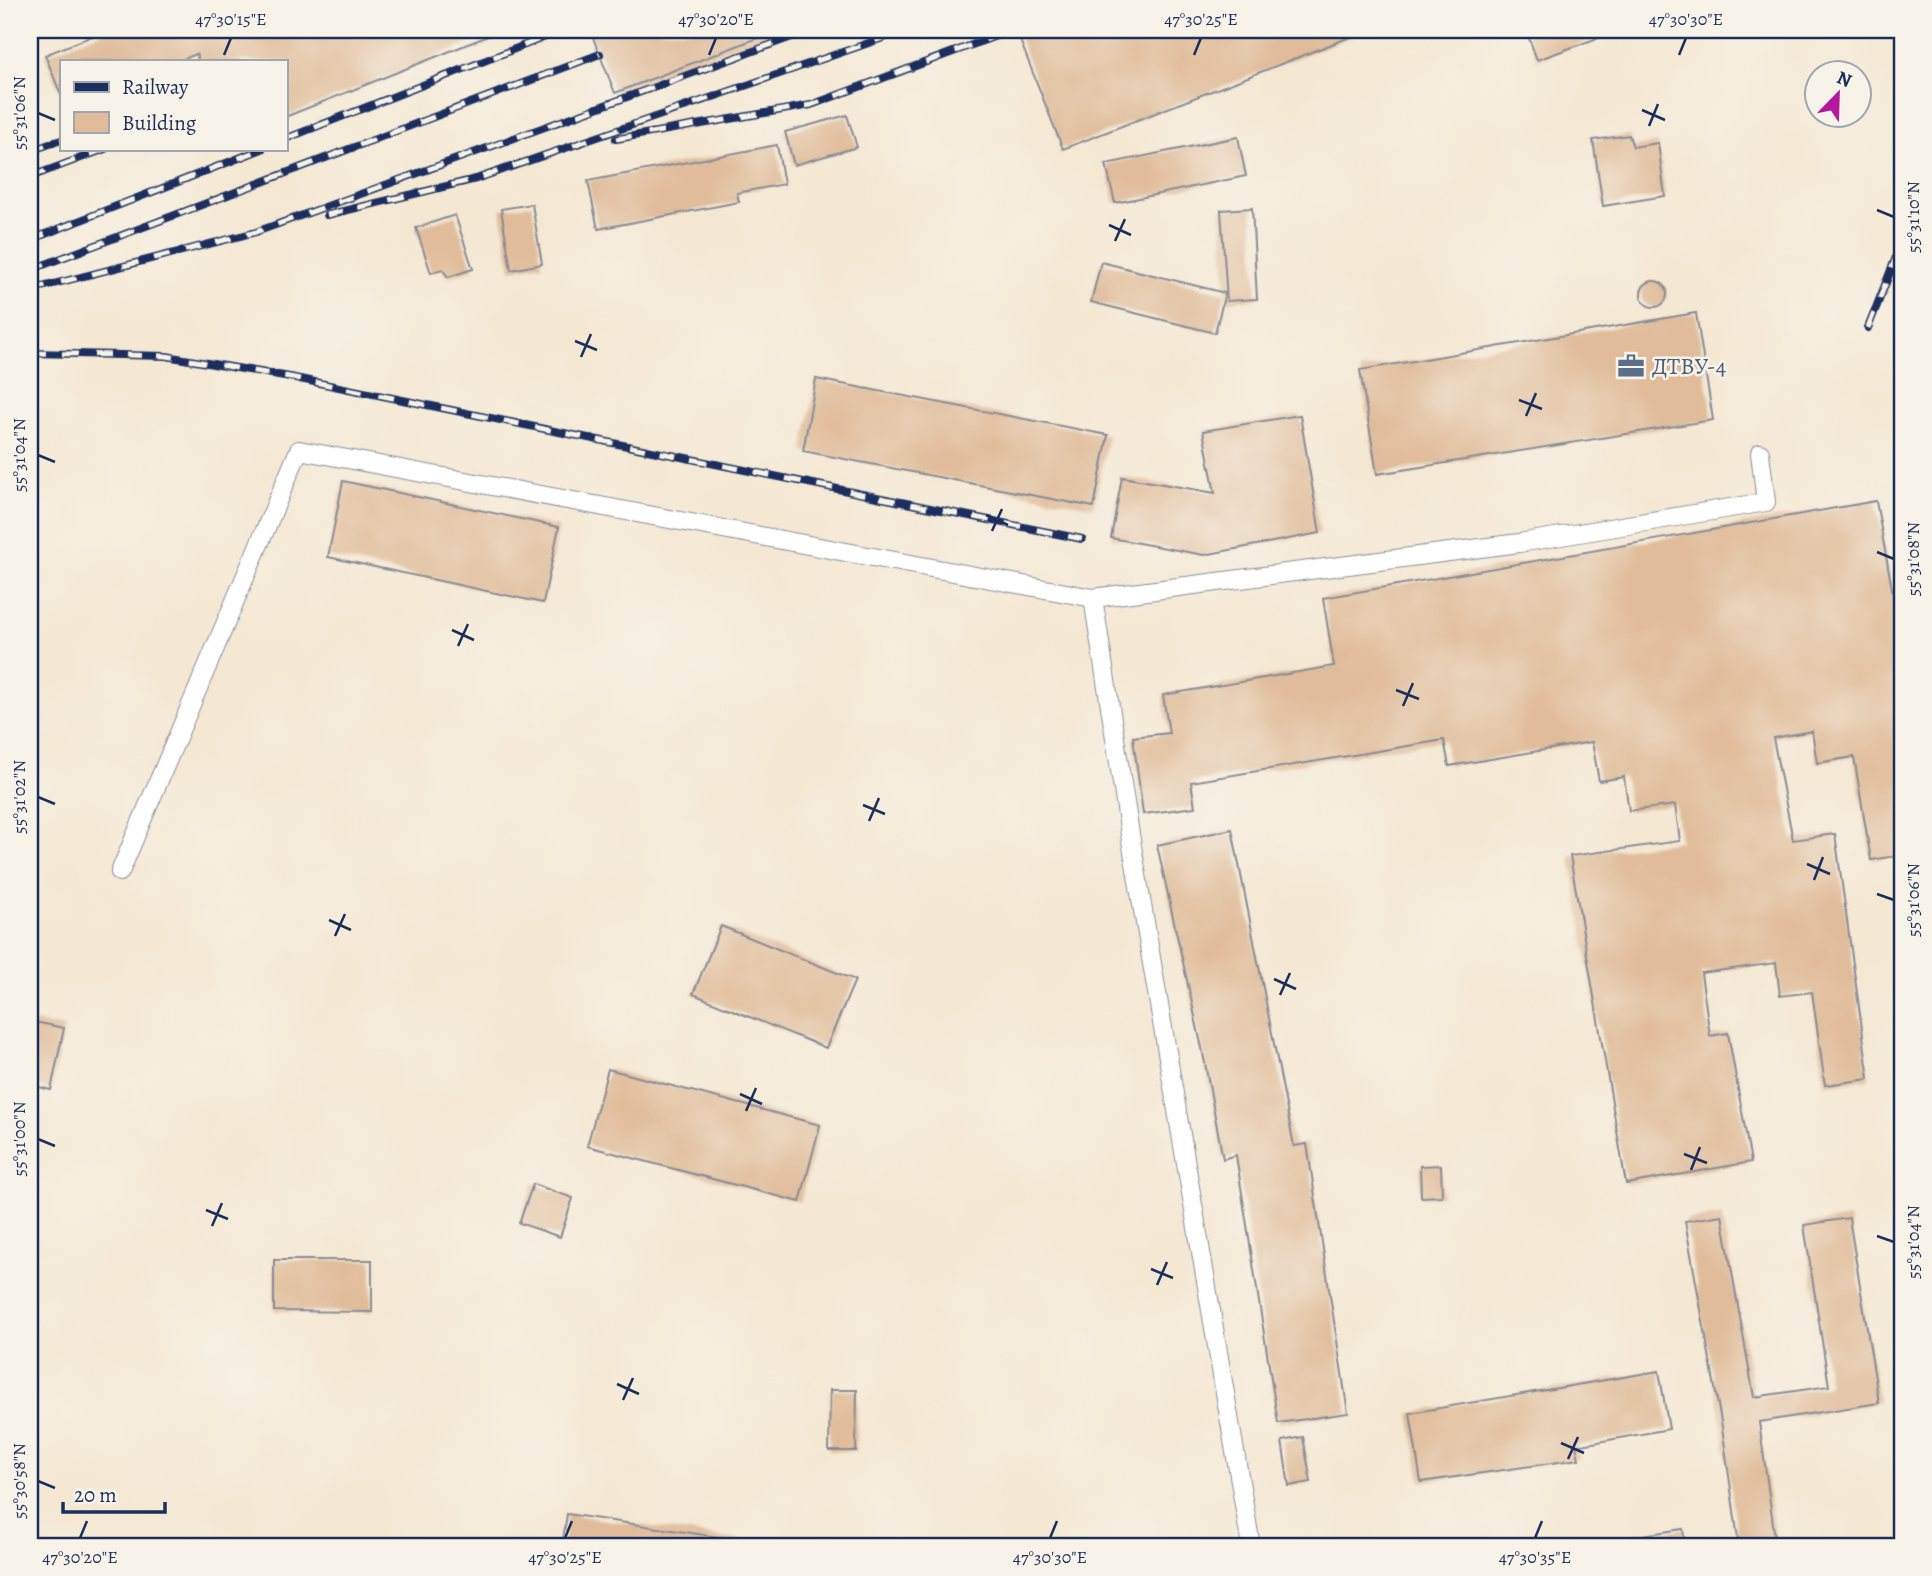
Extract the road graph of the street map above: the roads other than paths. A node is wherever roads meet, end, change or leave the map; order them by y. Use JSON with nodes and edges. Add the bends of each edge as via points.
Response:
{"nodes":[{"id":1,"x":1760,"y":453,"type":"dead end"},
{"id":2,"x":1093,"y":598,"type":"junction"},
{"id":3,"x":120,"y":872,"type":"dead end"},
{"id":4,"x":1251,"y":1546,"type":"edge"}],
"edges":[{"from":1,"to":2,"type":"lane","via":[[1766,502],[1519,543]]},
{"from":2,"to":3,"type":"lane","via":[[299,450]]},
{"from":2,"to":4,"type":"lane"}]}
